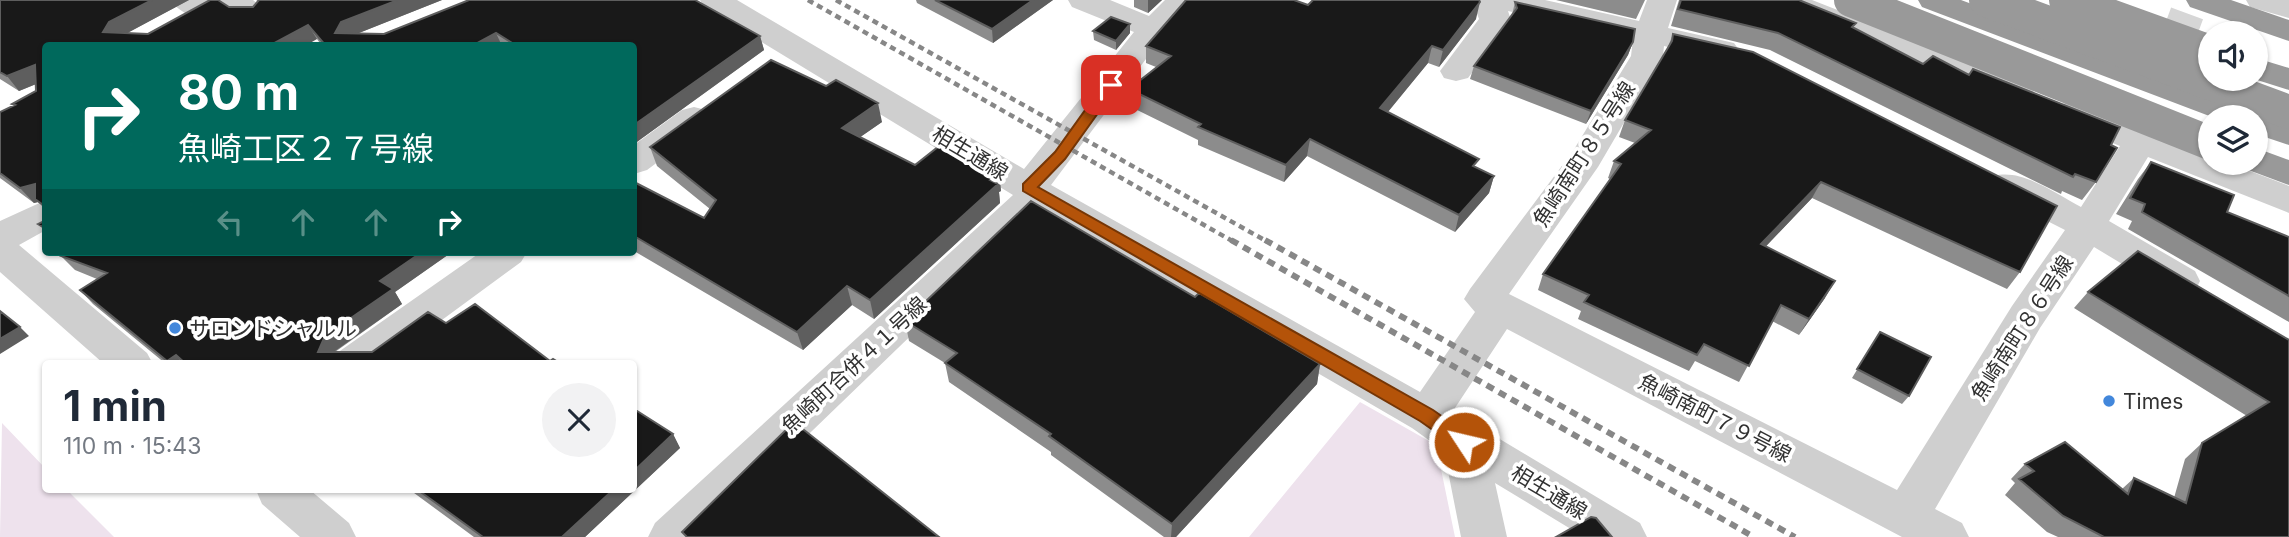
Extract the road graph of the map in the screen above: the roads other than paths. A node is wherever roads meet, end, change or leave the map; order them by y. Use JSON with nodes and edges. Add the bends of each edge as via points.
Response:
{"nodes":[{"id":1,"x":715,"y":0,"type":"edge"},
{"id":2,"x":1083,"y":0,"type":"edge"},
{"id":3,"x":1182,"y":0,"type":"edge"},
{"id":4,"x":1482,"y":0,"type":"edge"},
{"id":5,"x":1489,"y":0,"type":"edge"},
{"id":6,"x":1662,"y":0,"type":"edge"},
{"id":7,"x":1784,"y":0,"type":"edge"},
{"id":8,"x":1851,"y":0,"type":"edge"},
{"id":9,"x":1933,"y":0,"type":"edge"},
{"id":10,"x":1986,"y":0,"type":"edge"},
{"id":11,"x":2066,"y":0,"type":"edge"},
{"id":12,"x":2113,"y":0,"type":"edge"},
{"id":13,"x":2201,"y":0,"type":"edge"},
{"id":14,"x":2261,"y":0,"type":"edge"},
{"id":15,"x":201,"y":3,"type":"edge"},
{"id":16,"x":2289,"y":9,"type":"edge"},
{"id":17,"x":167,"y":27,"type":"edge"},
{"id":18,"x":1151,"y":28,"type":"junction"},
{"id":19,"x":2198,"y":30,"type":"edge"},
{"id":20,"x":2289,"y":31,"type":"edge"},
{"id":21,"x":1650,"y":33,"type":"junction"},
{"id":22,"x":794,"y":47,"type":"junction"},
{"id":23,"x":2198,"y":47,"type":"edge"},
{"id":24,"x":2268,"y":54,"type":"edge"},
{"id":25,"x":1758,"y":58,"type":"edge"},
{"id":26,"x":2289,"y":62,"type":"edge"},
{"id":27,"x":762,"y":70,"type":"edge"},
{"id":28,"x":1456,"y":71,"type":"dead end"},
{"id":29,"x":2268,"y":72,"type":"edge"},
{"id":30,"x":2289,"y":80,"type":"edge"},
{"id":31,"x":719,"y":101,"type":"edge"},
{"id":32,"x":2213,"y":105,"type":"edge"},
{"id":33,"x":2289,"y":112,"type":"edge"},
{"id":34,"x":2268,"y":126,"type":"edge"},
{"id":35,"x":2289,"y":134,"type":"edge"},
{"id":36,"x":2198,"y":138,"type":"edge"},
{"id":37,"x":2140,"y":141,"type":"junction"},
{"id":38,"x":637,"y":160,"type":"edge"},
{"id":39,"x":2268,"y":165,"type":"edge"},
{"id":40,"x":1978,"y":170,"type":"edge"},
{"id":41,"x":2289,"y":173,"type":"edge"},
{"id":42,"x":1032,"y":190,"type":"junction"},
{"id":43,"x":2289,"y":200,"type":"edge"},
{"id":44,"x":42,"y":215,"type":"edge"},
{"id":45,"x":2088,"y":226,"type":"junction"},
{"id":46,"x":0,"y":238,"type":"edge"},
{"id":47,"x":0,"y":250,"type":"edge"},
{"id":48,"x":502,"y":256,"type":"edge"},
{"id":49,"x":2206,"y":295,"type":"edge"},
{"id":50,"x":1492,"y":303,"type":"junction"},
{"id":51,"x":127,"y":360,"type":"edge"},
{"id":52,"x":358,"y":360,"type":"edge"},
{"id":53,"x":1427,"y":415,"type":"junction"},
{"id":54,"x":1464,"y":442,"type":"junction"},
{"id":55,"x":282,"y":493,"type":"edge"},
{"id":56,"x":1906,"y":516,"type":"junction"},
{"id":57,"x":333,"y":537,"type":"edge"},
{"id":58,"x":671,"y":537,"type":"edge"},
{"id":59,"x":1484,"y":537,"type":"edge"},
{"id":60,"x":1625,"y":537,"type":"edge"},
{"id":61,"x":1946,"y":537,"type":"edge"}],
"edges":[{"from":1,"to":22,"type":"street","name":"相生通線"},
{"from":2,"to":18,"type":"street"},
{"from":3,"to":18,"type":"street","name":"魚崎町合併４１号線"},
{"from":4,"to":5,"type":"street"},
{"from":5,"to":21,"type":"street"},
{"from":5,"to":28,"type":"street","via":[[1495,20]]},
{"from":6,"to":21,"type":"street","name":"魚崎南町８５号線"},
{"from":7,"to":37,"type":"street"},
{"from":8,"to":36,"type":"highway","bridge":true},
{"from":9,"to":32,"type":"highway"},
{"from":10,"to":33,"type":"highway","bridge":true},
{"from":11,"to":23,"type":"highway","bridge":true},
{"from":12,"to":19,"type":"highway"},
{"from":13,"to":20,"type":"highway"},
{"from":14,"to":16,"type":"street"},
{"from":15,"to":17,"type":"street"},
{"from":18,"to":42,"type":"street","name":"魚崎町合併４１号線"},
{"from":21,"to":25,"type":"street"},
{"from":21,"to":50,"type":"street","name":"魚崎南町８５号線","via":[[1647,56]]},
{"from":22,"to":27,"type":"street"},
{"from":22,"to":42,"type":"street","name":"相生通線"},
{"from":24,"to":26,"type":"highway"},
{"from":29,"to":30,"type":"highway"},
{"from":31,"to":38,"type":"street"},
{"from":34,"to":35,"type":"highway"},
{"from":37,"to":43,"type":"street"},
{"from":37,"to":45,"type":"street","name":"魚崎南町８６号線"},
{"from":39,"to":41,"type":"highway"},
{"from":40,"to":45,"type":"street"},
{"from":42,"to":53,"type":"street","name":"相生通線"},
{"from":42,"to":58,"type":"street","name":"魚崎町合併４１号線"},
{"from":44,"to":46,"type":"street"},
{"from":45,"to":49,"type":"street"},
{"from":45,"to":56,"type":"street","name":"魚崎南町８６号線","via":[[2026,317]]},
{"from":47,"to":51,"type":"street"},
{"from":48,"to":52,"type":"street"},
{"from":50,"to":53,"type":"street","name":"魚崎南町８５号線"},
{"from":50,"to":56,"type":"street","name":"魚崎南町７９号線"},
{"from":53,"to":54,"type":"street","name":"相生通線"},
{"from":54,"to":59,"type":"street"},
{"from":54,"to":60,"type":"street","name":"相生通線"},
{"from":55,"to":57,"type":"street"},
{"from":56,"to":61,"type":"street","name":"魚崎南町７９号線"}]}
